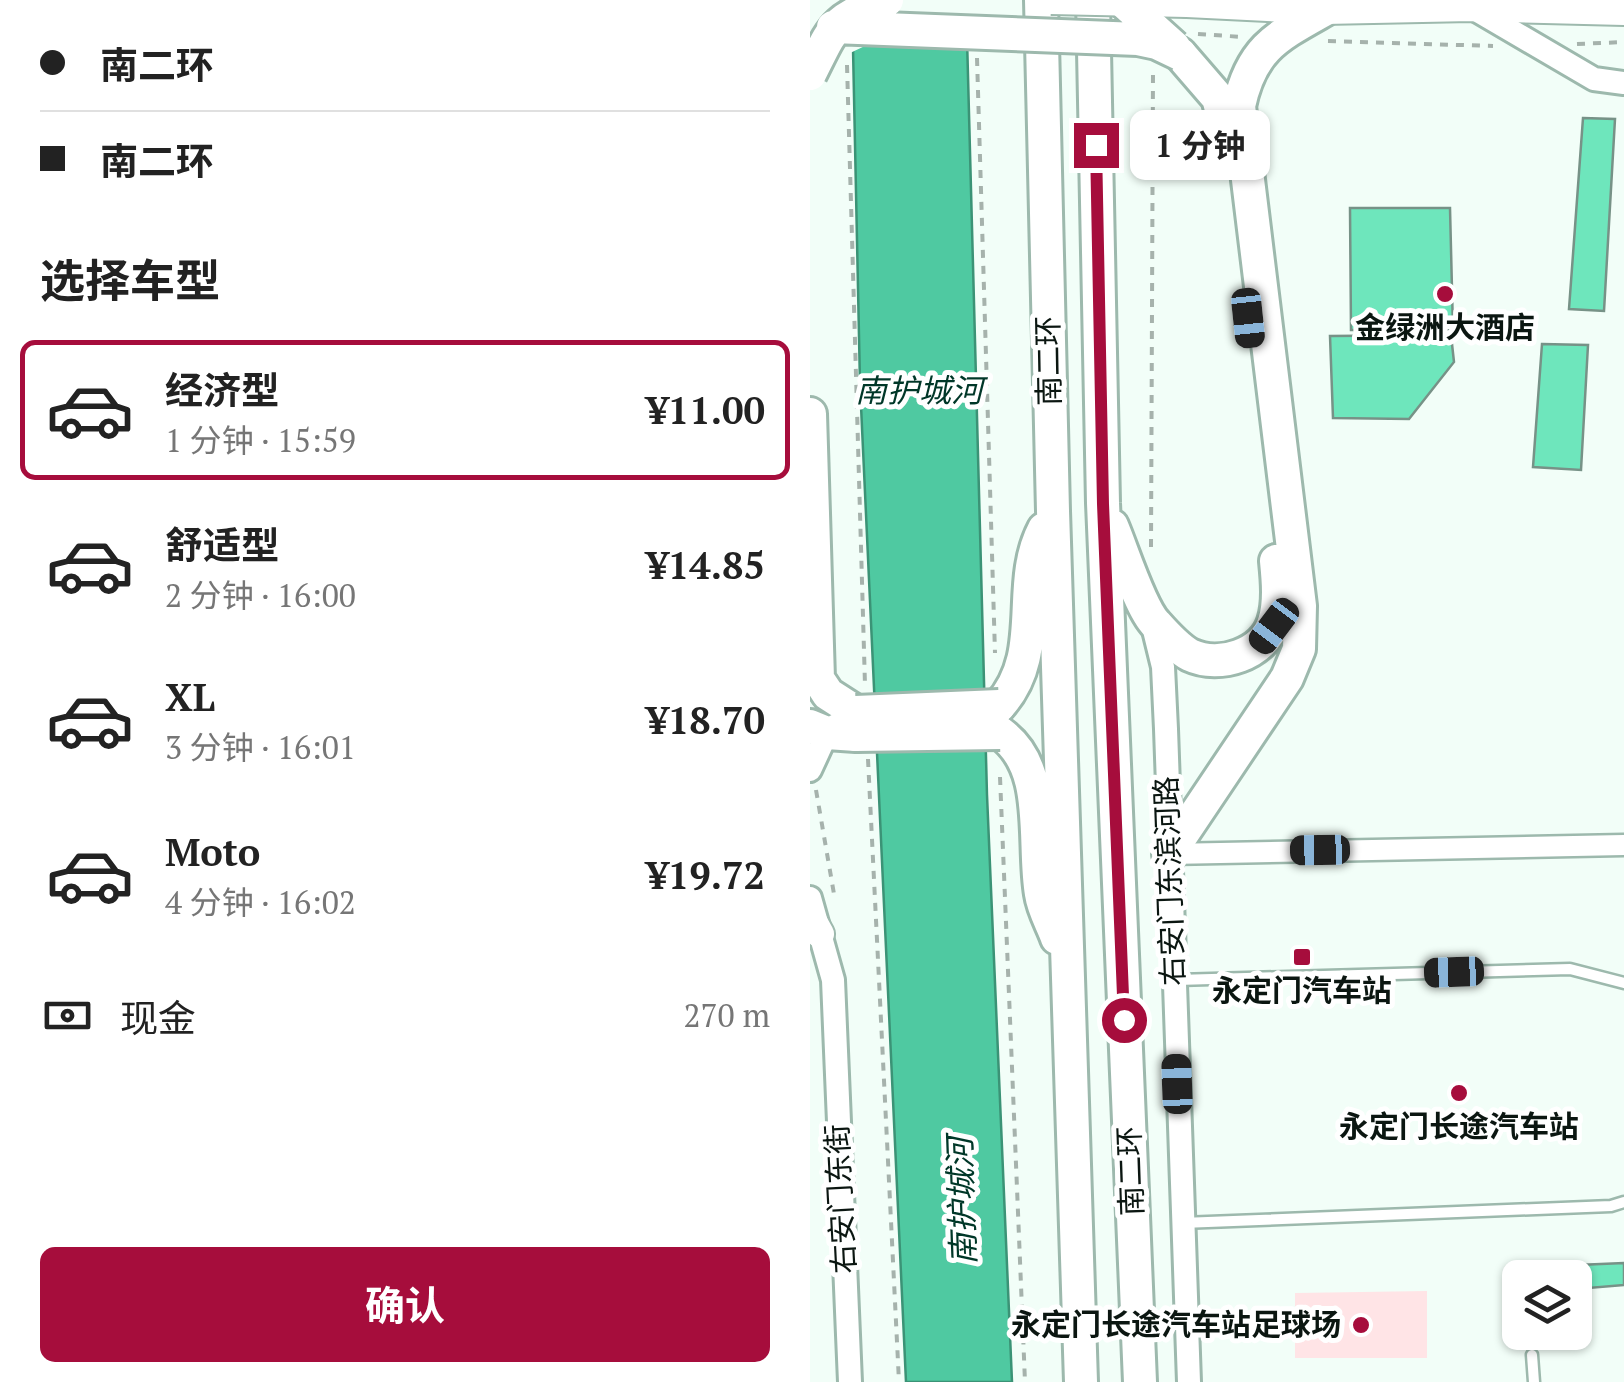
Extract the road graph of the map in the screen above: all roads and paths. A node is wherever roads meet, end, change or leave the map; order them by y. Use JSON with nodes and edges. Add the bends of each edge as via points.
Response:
{"nodes":[{"id":1,"x":887,"y":0,"type":"edge"},
{"id":2,"x":1040,"y":0,"type":"edge"},
{"id":3,"x":1051,"y":0,"type":"edge"},
{"id":4,"x":1109,"y":1,"type":"edge"},
{"id":5,"x":1472,"y":7,"type":"junction"},
{"id":6,"x":1624,"y":12,"type":"edge"},
{"id":7,"x":1324,"y":26,"type":"junction"},
{"id":8,"x":833,"y":28,"type":"junction"},
{"id":9,"x":1274,"y":38,"type":"junction"},
{"id":10,"x":1624,"y":42,"type":"edge"},
{"id":11,"x":1535,"y":46,"type":"junction"},
{"id":12,"x":1172,"y":49,"type":"junction"},
{"id":13,"x":810,"y":74,"type":"edge"},
{"id":14,"x":1624,"y":83,"type":"edge"},
{"id":15,"x":810,"y":414,"type":"edge"},
{"id":16,"x":1103,"y":504,"type":"junction"},
{"id":17,"x":1053,"y":512,"type":"junction"},
{"id":18,"x":1151,"y":548,"type":"dead end"},
{"id":19,"x":1152,"y":621,"type":"junction"},
{"id":20,"x":999,"y":719,"type":"junction"},
{"id":21,"x":837,"y":727,"type":"edge"},
{"id":22,"x":810,"y":770,"type":"edge"},
{"id":23,"x":1624,"y":845,"type":"edge"},
{"id":24,"x":1169,"y":854,"type":"junction"},
{"id":25,"x":810,"y":898,"type":"edge"},
{"id":26,"x":815,"y":925,"type":"edge"},
{"id":27,"x":1066,"y":960,"type":"junction"},
{"id":28,"x":1174,"y":980,"type":"junction"},
{"id":29,"x":1624,"y":983,"type":"edge"},
{"id":30,"x":1624,"y":1202,"type":"edge"},
{"id":31,"x":1182,"y":1223,"type":"junction"},
{"id":32,"x":1532,"y":1355,"type":"dead end"},
{"id":33,"x":850,"y":1382,"type":"edge"},
{"id":34,"x":1081,"y":1382,"type":"edge"},
{"id":35,"x":1140,"y":1382,"type":"edge"},
{"id":36,"x":1189,"y":1382,"type":"edge"},
{"id":37,"x":1534,"y":1382,"type":"edge"}],
"edges":[{"from":1,"to":8,"type":"highway","bridge":true,"via":[[845,16]]},
{"from":2,"to":17,"type":"highway","name":"南二环"},
{"from":3,"to":4,"type":"main road","bridge":true},
{"from":4,"to":7,"type":"main road","bridge":true,"via":[[1187,3]]},
{"from":4,"to":12,"type":"highway","bridge":true},
{"from":4,"to":16,"type":"highway","name":"南二环"},
{"from":5,"to":6,"type":"main road"},
{"from":5,"to":7,"type":"main road"},
{"from":5,"to":11,"type":"street"},
{"from":7,"to":9,"type":"highway"},
{"from":7,"to":11,"type":"path"},
{"from":8,"to":12,"type":"highway","bridge":true,"via":[[1138,39]]},
{"from":8,"to":13,"type":"highway","bridge":true},
{"from":9,"to":12,"type":"path"},
{"from":9,"to":24,"type":"highway","via":[[1244,79],[1239,106],[1300,606],[1299,649],[1287,678]]},
{"from":10,"to":11,"type":"path"},
{"from":11,"to":14,"type":"street","via":[[1594,79]]},
{"from":12,"to":18,"type":"path"},
{"from":12,"to":19,"type":"highway","via":[[1218,98],[1228,130],[1278,603],[1274,626],[1258,647],[1216,660],[1190,655]]},
{"from":15,"to":21,"type":"highway","via":[[818,680]]},
{"from":16,"to":19,"type":"highway"},
{"from":16,"to":35,"type":"highway","name":"南二环"},
{"from":17,"to":20,"type":"highway","via":[[1037,541],[1024,663]]},
{"from":17,"to":27,"type":"highway","name":"南二环"},
{"from":19,"to":24,"type":"street","name":"右安门东滨河路","via":[[1163,667]]},
{"from":20,"to":21,"type":"highway","bridge":true},
{"from":20,"to":27,"type":"highway","via":[[1023,755],[1034,795],[1041,898]]},
{"from":21,"to":22,"type":"street"},
{"from":23,"to":24,"type":"street"},
{"from":24,"to":28,"type":"street","name":"右安门东滨河路"},
{"from":25,"to":26,"type":"street","name":"右安门东街"},
{"from":26,"to":33,"type":"street","name":"右安门东街","via":[[833,980]]},
{"from":27,"to":34,"type":"highway","name":"南二环"},
{"from":28,"to":29,"type":"lane","via":[[1570,969]]},
{"from":28,"to":31,"type":"street","name":"右安门东滨河路"},
{"from":30,"to":31,"type":"lane"},
{"from":31,"to":36,"type":"street","name":"右安门东滨河路"},
{"from":32,"to":37,"type":"lane"}]}
